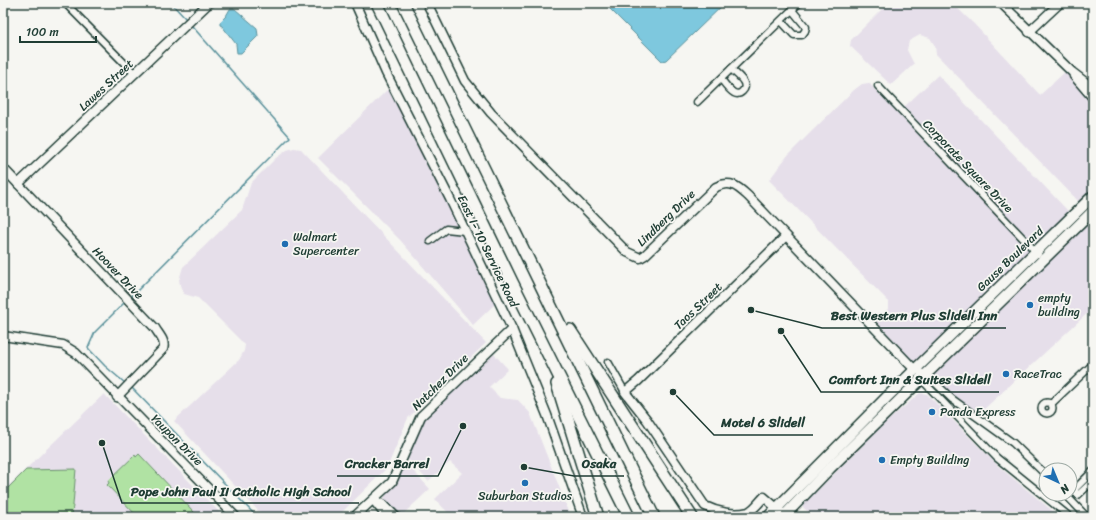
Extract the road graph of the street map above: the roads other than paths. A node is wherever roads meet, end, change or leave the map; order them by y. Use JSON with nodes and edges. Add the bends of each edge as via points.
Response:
{"nodes":[{"id":1,"x":65,"y":3,"type":"edge"},
{"id":2,"x":209,"y":3,"type":"edge"},
{"id":3,"x":354,"y":3,"type":"edge"},
{"id":4,"x":377,"y":3,"type":"edge"},
{"id":5,"x":403,"y":3,"type":"edge"},
{"id":6,"x":427,"y":3,"type":"edge"},
{"id":7,"x":799,"y":3,"type":"edge"},
{"id":8,"x":1001,"y":3,"type":"edge"},
{"id":9,"x":1060,"y":3,"type":"edge"},
{"id":10,"x":792,"y":10,"type":"junction"},
{"id":11,"x":781,"y":21,"type":"junction"},
{"id":12,"x":1029,"y":32,"type":"junction"},
{"id":13,"x":731,"y":69,"type":"junction"},
{"id":14,"x":1072,"y":72,"type":"junction"},
{"id":15,"x":135,"y":74,"type":"junction"},
{"id":16,"x":721,"y":79,"type":"junction"},
{"id":17,"x":878,"y":86,"type":"dead end"},
{"id":18,"x":1093,"y":88,"type":"edge"},
{"id":19,"x":1093,"y":98,"type":"edge"},
{"id":20,"x":697,"y":102,"type":"dead end"},
{"id":21,"x":3,"y":168,"type":"edge"},
{"id":22,"x":18,"y":184,"type":"junction"},
{"id":23,"x":1093,"y":196,"type":"edge"},
{"id":24,"x":1093,"y":211,"type":"edge"},
{"id":25,"x":465,"y":231,"type":"junction"},
{"id":26,"x":786,"y":236,"type":"junction"},
{"id":27,"x":430,"y":241,"type":"dead end"},
{"id":28,"x":1036,"y":252,"type":"junction"},
{"id":29,"x":1043,"y":260,"type":"junction"},
{"id":30,"x":545,"y":293,"type":"junction"},
{"id":31,"x":512,"y":329,"type":"junction"},
{"id":32,"x":3,"y":336,"type":"edge"},
{"id":33,"x":548,"y":354,"type":"junction"},
{"id":34,"x":608,"y":362,"type":"dead end"},
{"id":35,"x":1093,"y":364,"type":"edge"},
{"id":36,"x":921,"y":374,"type":"junction"},
{"id":37,"x":625,"y":392,"type":"junction"},
{"id":38,"x":117,"y":397,"type":"junction"},
{"id":39,"x":1051,"y":404,"type":"dead end"},
{"id":40,"x":829,"y":462,"type":"junction"},
{"id":41,"x":1038,"y":467,"type":"edge"},
{"id":42,"x":1093,"y":471,"type":"edge"},
{"id":43,"x":1093,"y":481,"type":"edge"},
{"id":44,"x":374,"y":500,"type":"junction"},
{"id":45,"x":1073,"y":502,"type":"edge"},
{"id":46,"x":777,"y":509,"type":"junction"},
{"id":47,"x":785,"y":516,"type":"edge"},
{"id":48,"x":236,"y":517,"type":"edge"},
{"id":49,"x":354,"y":517,"type":"edge"},
{"id":50,"x":387,"y":517,"type":"edge"},
{"id":51,"x":396,"y":517,"type":"edge"},
{"id":52,"x":583,"y":517,"type":"edge"},
{"id":53,"x":598,"y":517,"type":"edge"},
{"id":54,"x":629,"y":517,"type":"edge"},
{"id":55,"x":654,"y":517,"type":"edge"},
{"id":56,"x":692,"y":517,"type":"edge"},
{"id":57,"x":768,"y":517,"type":"edge"},
{"id":58,"x":1070,"y":517,"type":"edge"},
{"id":59,"x":1087,"y":517,"type":"edge"}],
"edges":[{"from":1,"to":15,"type":"street"},
{"from":2,"to":15,"type":"street","name":"Lawes Street"},
{"from":3,"to":25,"type":"street","name":"East I- 10 Service Road"},
{"from":4,"to":33,"type":"highway"},
{"from":5,"to":30,"type":"highway"},
{"from":6,"to":26,"type":"street","name":"Lindberg Drive","via":[[465,81],[473,92],[633,256],[640,258],[645,255],[706,196],[724,184],[731,183],[737,186]]},
{"from":7,"to":10,"type":"street"},
{"from":8,"to":12,"type":"street"},
{"from":9,"to":12,"type":"street"},
{"from":10,"to":11,"type":"street"},
{"from":10,"to":11,"type":"street","via":[[806,27],[802,35],[794,34]]},
{"from":11,"to":13,"type":"street"},
{"from":12,"to":14,"type":"street"},
{"from":13,"to":16,"type":"street"},
{"from":13,"to":16,"type":"street","via":[[744,82],[743,91],[739,94],[734,93]]},
{"from":14,"to":18,"type":"street"},
{"from":14,"to":19,"type":"street"},
{"from":15,"to":22,"type":"street","name":"Lawes Street"},
{"from":16,"to":20,"type":"street"},
{"from":17,"to":28,"type":"street","name":"Corporate Square Drive"},
{"from":21,"to":22,"type":"street","name":"Hoover Drive"},
{"from":22,"to":38,"type":"street","name":"Hoover Drive","via":[[164,340],[163,349]]},
{"from":23,"to":28,"type":"main road","name":"Gause Boulevard"},
{"from":24,"to":29,"type":"main road","name":"Gause Boulevard"},
{"from":25,"to":27,"type":"street","via":[[446,230]]},
{"from":25,"to":31,"type":"street","name":"East I- 10 Service Road"},
{"from":26,"to":36,"type":"street","name":"Lindberg Drive"},
{"from":26,"to":37,"type":"street","name":"Taos Street"},
{"from":28,"to":29,"type":"street","name":"Corporate Square Drive"},
{"from":28,"to":36,"type":"main road","name":"Gause Boulevard"},
{"from":29,"to":36,"type":"main road","name":"Gause Boulevard"},
{"from":30,"to":55,"type":"highway"},
{"from":30,"to":56,"type":"highway"},
{"from":31,"to":44,"type":"street","name":"Natchez Drive","via":[[421,416],[392,482]]},
{"from":31,"to":52,"type":"street","name":"East I- 10 Service Road","via":[[547,415]]},
{"from":32,"to":38,"type":"street","name":"Yaupon Drive","via":[[63,345],[76,353]]},
{"from":33,"to":53,"type":"highway"},
{"from":33,"to":54,"type":"highway"},
{"from":34,"to":37,"type":"street"},
{"from":35,"to":39,"type":"street"},
{"from":36,"to":40,"type":"main road","name":"Gause Boulevard"},
{"from":36,"to":41,"type":"street","via":[[1019,448]]},
{"from":36,"to":58,"type":"street","via":[[997,458]]},
{"from":37,"to":46,"type":"street","via":[[705,506],[715,511],[736,513],[749,511],[764,497]]},
{"from":38,"to":48,"type":"street","name":"Yaupon Drive"},
{"from":40,"to":46,"type":"main road","name":"Gause Boulevard"},
{"from":40,"to":47,"type":"main road","name":"Gause Boulevard"},
{"from":42,"to":43,"type":"street","via":[[1074,490],[1078,495]]},
{"from":44,"to":49,"type":"street","name":"Natchez Drive"},
{"from":44,"to":50,"type":"street"},
{"from":44,"to":51,"type":"street","via":[[384,505]]},
{"from":45,"to":59,"type":"street"},
{"from":46,"to":47,"type":"street"},
{"from":46,"to":57,"type":"main road","name":"Gause Boulevard"}]}
